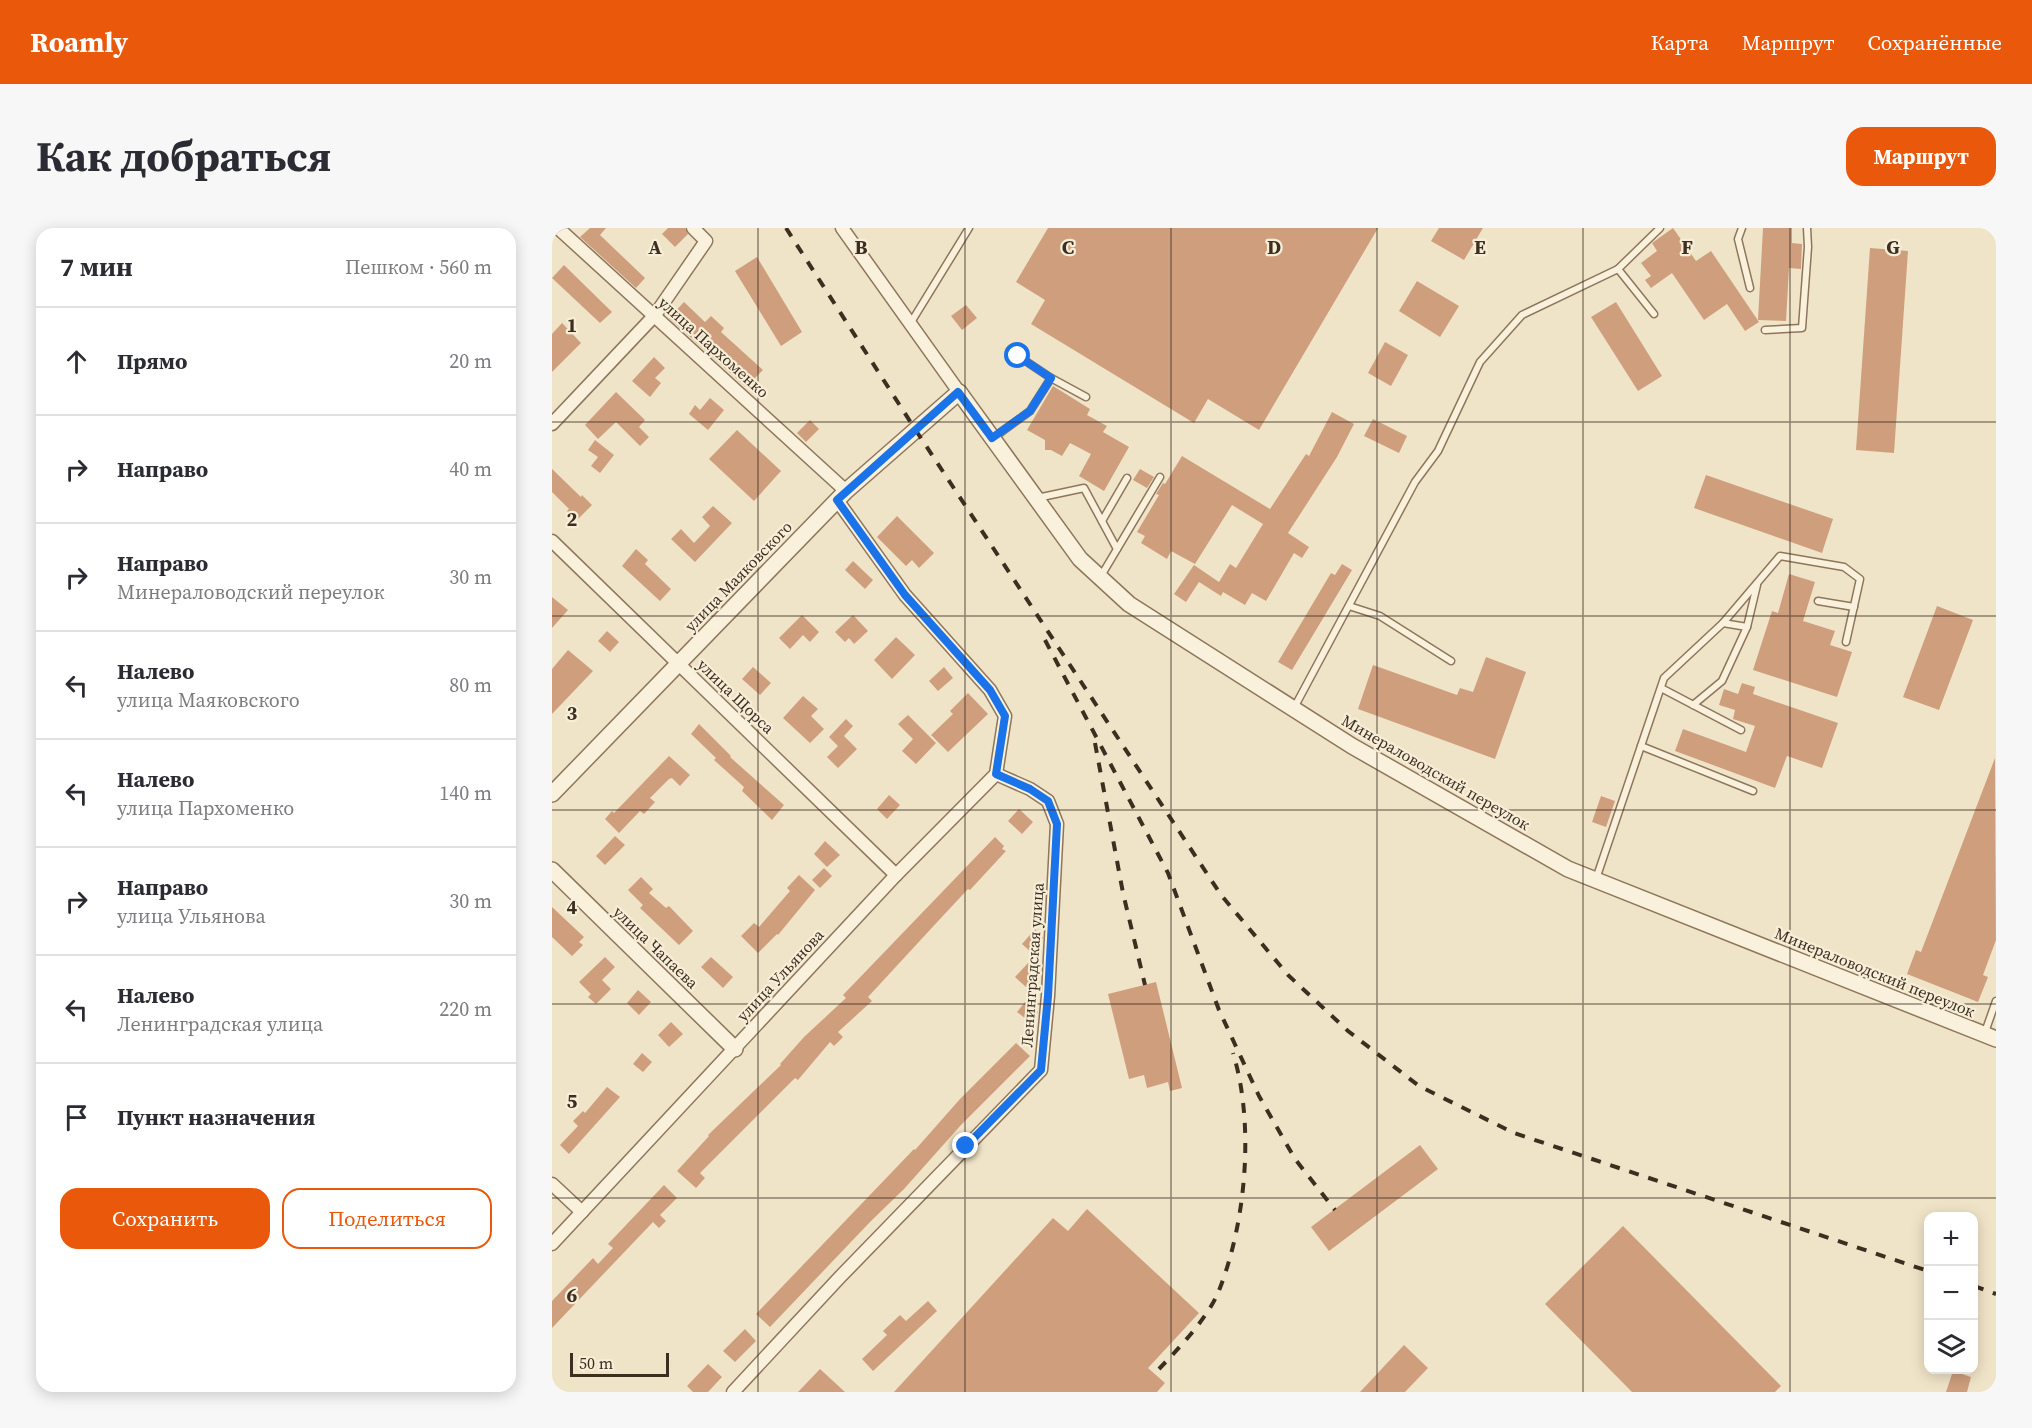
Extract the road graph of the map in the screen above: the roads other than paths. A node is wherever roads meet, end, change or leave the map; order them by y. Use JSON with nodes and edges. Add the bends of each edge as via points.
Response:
{"nodes":[{"id":1,"x":558,"y":228,"type":"edge"},
{"id":2,"x":693,"y":228,"type":"edge"},
{"id":3,"x":842,"y":228,"type":"edge"},
{"id":4,"x":969,"y":228,"type":"edge"},
{"id":5,"x":1660,"y":228,"type":"edge"},
{"id":6,"x":1742,"y":228,"type":"edge"},
{"id":7,"x":1807,"y":228,"type":"edge"},
{"id":8,"x":1618,"y":269,"type":"junction"},
{"id":9,"x":1750,"y":288,"type":"dead end"},
{"id":10,"x":1654,"y":314,"type":"dead end"},
{"id":11,"x":655,"y":315,"type":"junction"},
{"id":12,"x":910,"y":324,"type":"junction"},
{"id":13,"x":1765,"y":330,"type":"dead end"},
{"id":14,"x":1018,"y":356,"type":"dead end"},
{"id":15,"x":1051,"y":378,"type":"junction"},
{"id":16,"x":958,"y":392,"type":"junction"},
{"id":17,"x":1086,"y":397,"type":"dead end"},
{"id":18,"x":552,"y":424,"type":"edge"},
{"id":19,"x":992,"y":438,"type":"junction"},
{"id":20,"x":1160,"y":477,"type":"dead end"},
{"id":21,"x":1127,"y":478,"type":"dead end"},
{"id":22,"x":842,"y":495,"type":"junction"},
{"id":23,"x":1036,"y":498,"type":"junction"},
{"id":24,"x":1102,"y":521,"type":"junction"},
{"id":25,"x":552,"y":542,"type":"edge"},
{"id":26,"x":1117,"y":549,"type":"junction"},
{"id":27,"x":1101,"y":577,"type":"junction"},
{"id":28,"x":1758,"y":581,"type":"junction"},
{"id":29,"x":1818,"y":601,"type":"dead end"},
{"id":30,"x":1349,"y":606,"type":"junction"},
{"id":31,"x":1854,"y":607,"type":"junction"},
{"id":32,"x":1723,"y":623,"type":"junction"},
{"id":33,"x":1747,"y":627,"type":"junction"},
{"id":34,"x":1846,"y":642,"type":"dead end"},
{"id":35,"x":1452,"y":661,"type":"dead end"},
{"id":36,"x":678,"y":663,"type":"junction"},
{"id":37,"x":1661,"y":688,"type":"junction"},
{"id":38,"x":1693,"y":705,"type":"junction"},
{"id":39,"x":1293,"y":708,"type":"junction"},
{"id":40,"x":1741,"y":730,"type":"dead end"},
{"id":41,"x":1641,"y":746,"type":"junction"},
{"id":42,"x":996,"y":774,"type":"junction"},
{"id":43,"x":1753,"y":791,"type":"dead end"},
{"id":44,"x":552,"y":794,"type":"edge"},
{"id":45,"x":552,"y":870,"type":"edge"},
{"id":46,"x":896,"y":875,"type":"junction"},
{"id":47,"x":1595,"y":880,"type":"junction"},
{"id":48,"x":1996,"y":1001,"type":"edge"},
{"id":49,"x":1990,"y":1037,"type":"edge"},
{"id":50,"x":735,"y":1049,"type":"junction"},
{"id":51,"x":552,"y":1184,"type":"edge"},
{"id":52,"x":582,"y":1212,"type":"junction"},
{"id":53,"x":552,"y":1244,"type":"edge"},
{"id":54,"x":733,"y":1392,"type":"edge"}],
"edges":[{"from":1,"to":11,"type":"street","name":"улица Пархоменко"},
{"from":2,"to":11,"type":"street","via":[[706,241]]},
{"from":3,"to":12,"type":"street"},
{"from":4,"to":12,"type":"lane"},
{"from":5,"to":8,"type":"lane"},
{"from":6,"to":9,"type":"lane","via":[[1738,239]]},
{"from":7,"to":13,"type":"lane","via":[[1802,328]]},
{"from":8,"to":10,"type":"lane"},
{"from":8,"to":30,"type":"lane","via":[[1522,315],[1480,362],[1438,451],[1415,482]]},
{"from":11,"to":18,"type":"street"},
{"from":11,"to":22,"type":"street","name":"улица Пархоменко"},
{"from":12,"to":16,"type":"street"},
{"from":14,"to":15,"type":"lane"},
{"from":15,"to":17,"type":"lane"},
{"from":15,"to":19,"type":"lane","via":[[1030,411]]},
{"from":16,"to":19,"type":"street","name":"Минераловодский переулок"},
{"from":16,"to":22,"type":"street","name":"улица Маяковского"},
{"from":19,"to":23,"type":"street","name":"Минераловодский переулок"},
{"from":20,"to":26,"type":"lane"},
{"from":21,"to":24,"type":"lane"},
{"from":22,"to":36,"type":"street","name":"улица Маяковского"},
{"from":22,"to":42,"type":"street","name":"улица Пархоменко","via":[[905,595],[990,690],[1005,716]]},
{"from":23,"to":24,"type":"lane","via":[[1084,488]]},
{"from":23,"to":27,"type":"street","name":"Минераловодский переулок","via":[[1080,559]]},
{"from":24,"to":26,"type":"lane"},
{"from":25,"to":36,"type":"street","name":"улица Щорса"},
{"from":26,"to":27,"type":"lane"},
{"from":27,"to":39,"type":"street","name":"Минераловодский переулок","via":[[1129,604]]},
{"from":28,"to":31,"type":"lane","via":[[1779,556],[1844,567],[1860,579]]},
{"from":28,"to":32,"type":"lane"},
{"from":28,"to":33,"type":"lane"},
{"from":29,"to":31,"type":"lane"},
{"from":30,"to":35,"type":"lane","via":[[1380,616]]},
{"from":30,"to":39,"type":"lane"},
{"from":31,"to":34,"type":"lane"},
{"from":32,"to":33,"type":"lane"},
{"from":32,"to":37,"type":"lane","via":[[1665,678]]},
{"from":33,"to":38,"type":"lane","via":[[1722,681]]},
{"from":36,"to":44,"type":"street","name":"улица Маяковского"},
{"from":36,"to":46,"type":"street","name":"улица Щорса"},
{"from":37,"to":38,"type":"lane"},
{"from":37,"to":41,"type":"lane"},
{"from":38,"to":40,"type":"lane"},
{"from":39,"to":47,"type":"street","name":"Минераловодский переулок","via":[[1352,746],[1568,869]]},
{"from":41,"to":43,"type":"lane"},
{"from":41,"to":47,"type":"lane"},
{"from":42,"to":46,"type":"street","name":"улица Ульянова"},
{"from":42,"to":54,"type":"street","name":"Ленинградская улица","via":[[1048,801],[1057,824],[1041,1070]]},
{"from":45,"to":50,"type":"street","name":"улица Чапаева"},
{"from":46,"to":50,"type":"street","name":"улица Ульянова"},
{"from":47,"to":49,"type":"street","name":"Минераловодский переулок"},
{"from":48,"to":49,"type":"lane"},
{"from":50,"to":52,"type":"street","name":"улица Ульянова"},
{"from":51,"to":52,"type":"street"},
{"from":52,"to":53,"type":"street","name":"улица Ульянова"}]}
